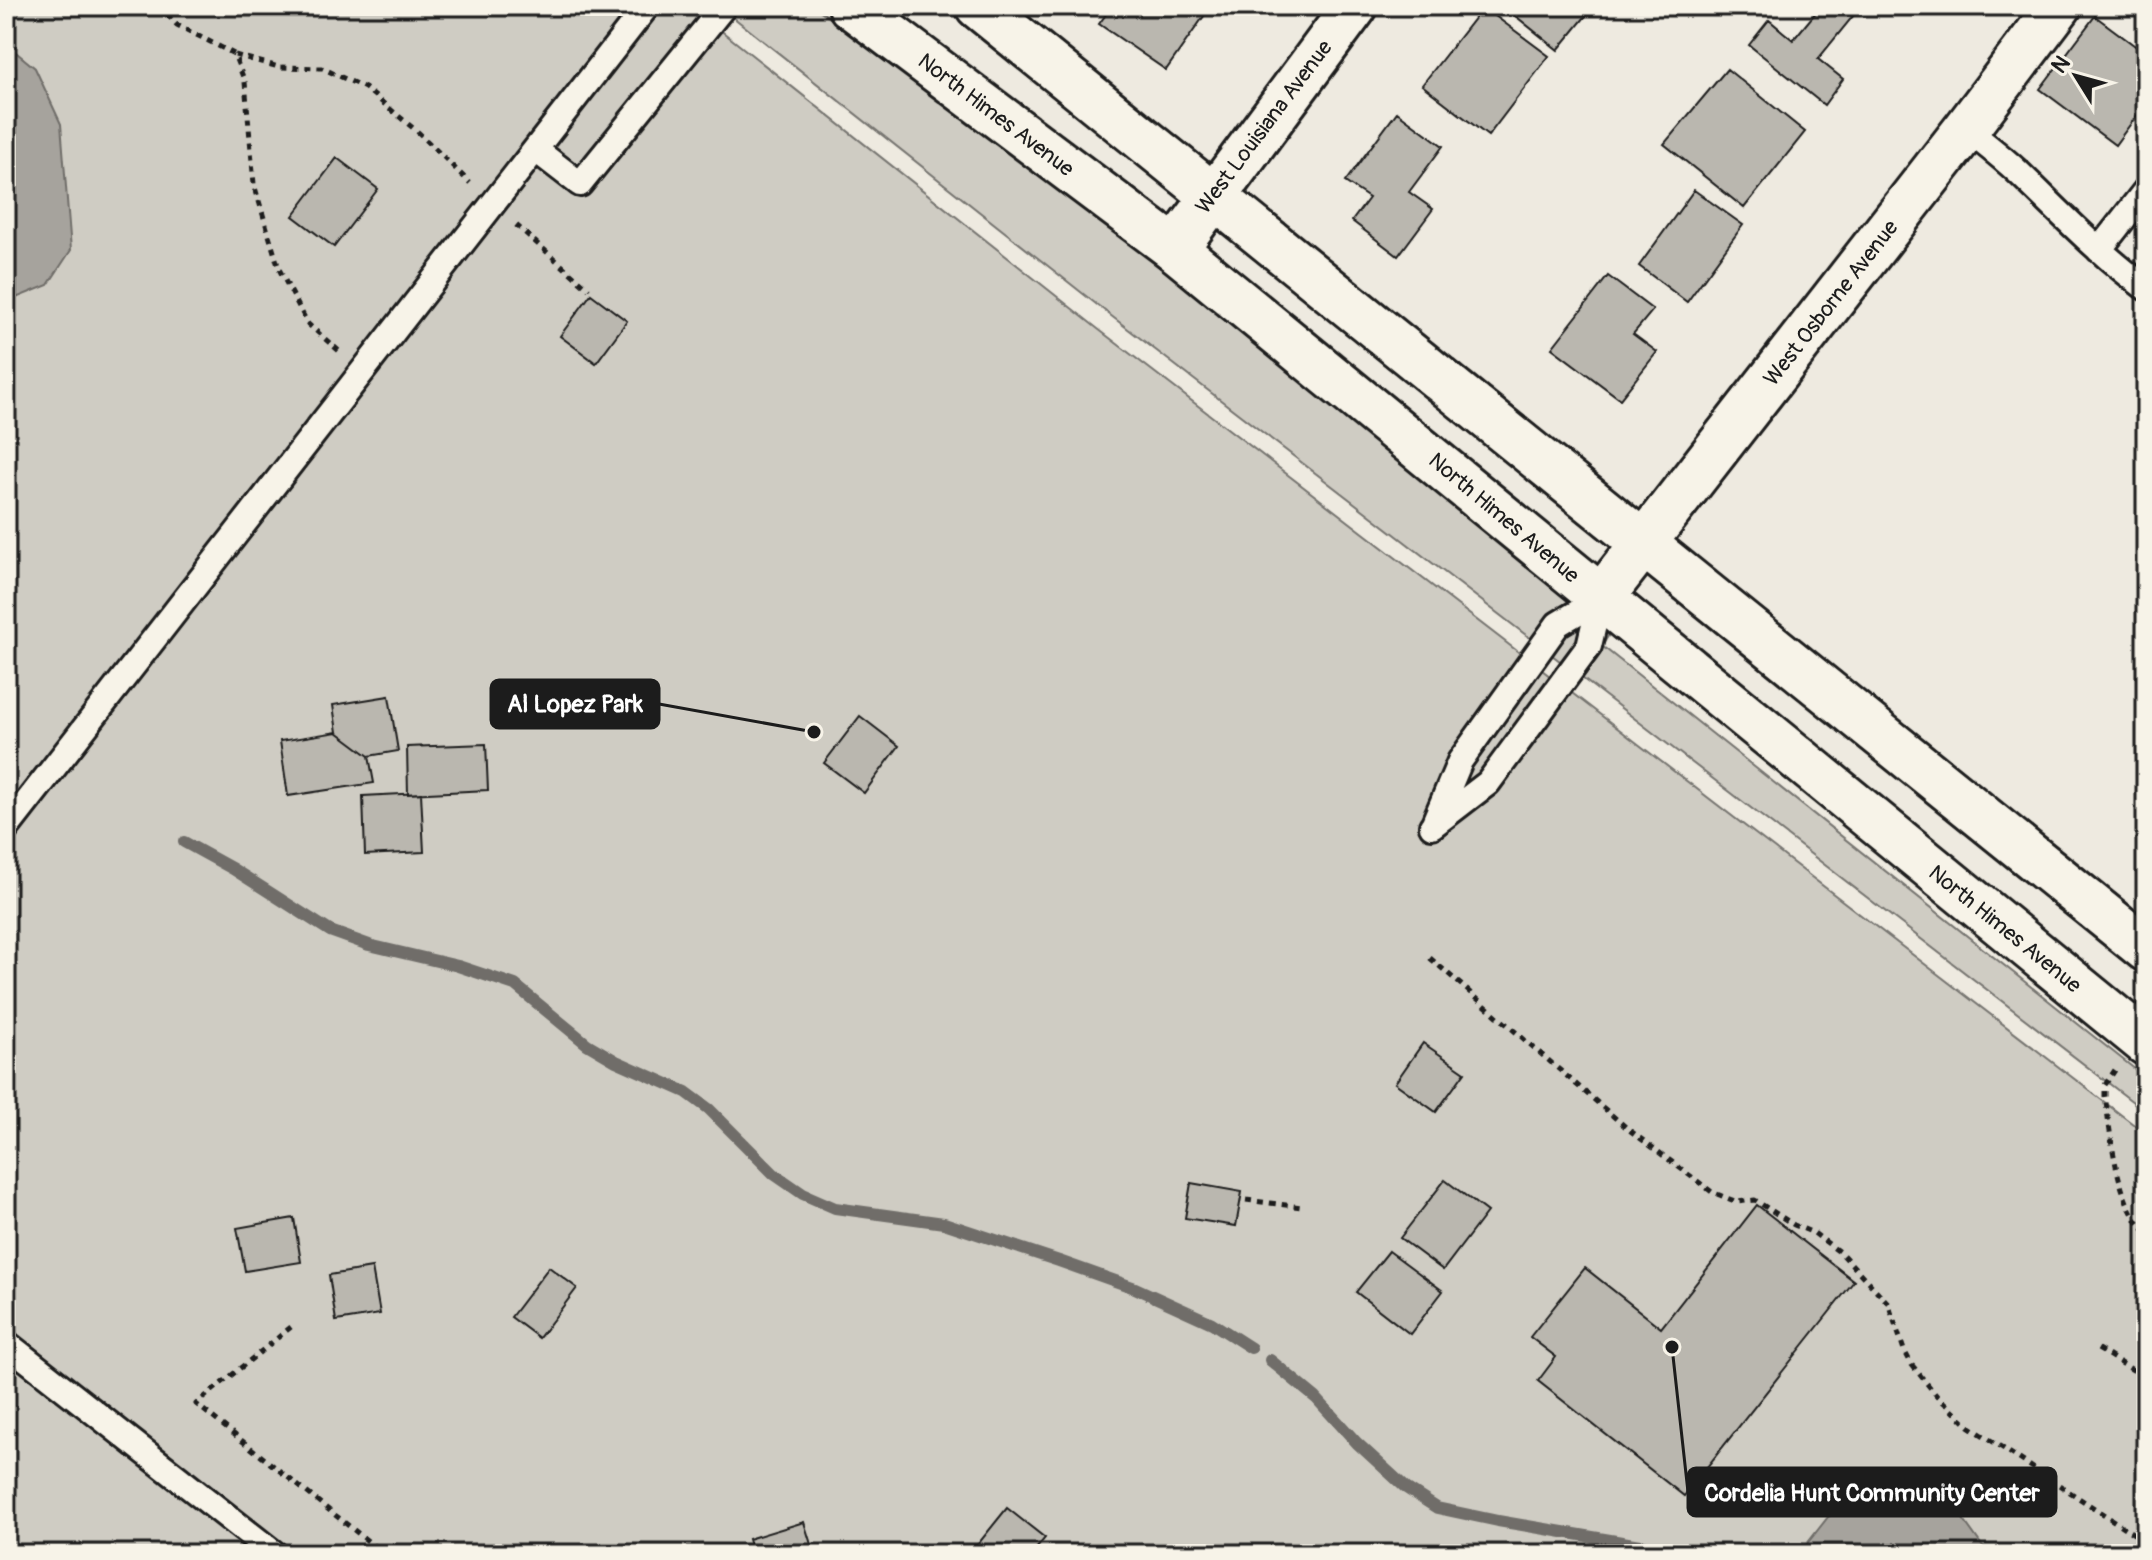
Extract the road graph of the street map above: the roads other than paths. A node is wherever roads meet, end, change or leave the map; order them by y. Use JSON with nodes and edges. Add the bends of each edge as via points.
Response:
{"nodes":[{"id":1,"x":647,"y":6,"type":"edge"},
{"id":2,"x":724,"y":6,"type":"edge"},
{"id":3,"x":851,"y":6,"type":"edge"},
{"id":4,"x":978,"y":6,"type":"edge"},
{"id":5,"x":1355,"y":6,"type":"edge"},
{"id":6,"x":2059,"y":6,"type":"edge"},
{"id":7,"x":1966,"y":129,"type":"junction"},
{"id":8,"x":536,"y":150,"type":"junction"},
{"id":9,"x":2146,"y":190,"type":"edge"},
{"id":10,"x":1214,"y":194,"type":"junction"},
{"id":11,"x":1175,"y":249,"type":"junction"},
{"id":12,"x":2099,"y":250,"type":"junction"},
{"id":13,"x":2146,"y":288,"type":"edge"},
{"id":14,"x":1644,"y":544,"type":"junction"},
{"id":15,"x":1600,"y":599,"type":"junction"},
{"id":16,"x":6,"y":829,"type":"edge"},
{"id":17,"x":2146,"y":949,"type":"edge"},
{"id":18,"x":2135,"y":1052,"type":"edge"},
{"id":19,"x":6,"y":1343,"type":"edge"},
{"id":20,"x":275,"y":1554,"type":"edge"}],
"edges":[{"from":1,"to":8,"type":"lane"},
{"from":2,"to":8,"type":"lane","via":[[580,184]]},
{"from":3,"to":11,"type":"street","name":"North Himes Avenue"},
{"from":4,"to":10,"type":"street"},
{"from":5,"to":10,"type":"street","name":"West Louisiana Avenue"},
{"from":6,"to":7,"type":"street","name":"West Osborne Avenue"},
{"from":7,"to":12,"type":"lane"},
{"from":7,"to":14,"type":"street","name":"West Osborne Avenue"},
{"from":8,"to":16,"type":"lane"},
{"from":9,"to":12,"type":"lane"},
{"from":10,"to":11,"type":"street","name":"West Louisiana Avenue"},
{"from":10,"to":14,"type":"street"},
{"from":11,"to":15,"type":"street","name":"North Himes Avenue"},
{"from":12,"to":13,"type":"lane"},
{"from":14,"to":15,"type":"street","name":"West Osborne Avenue"},
{"from":14,"to":17,"type":"street"},
{"from":15,"to":15,"type":"lane","via":[[1558,624],[1460,761],[1432,826],[1488,783],[1589,646]]},
{"from":15,"to":18,"type":"street","name":"North Himes Avenue"},
{"from":19,"to":20,"type":"lane"}]}
